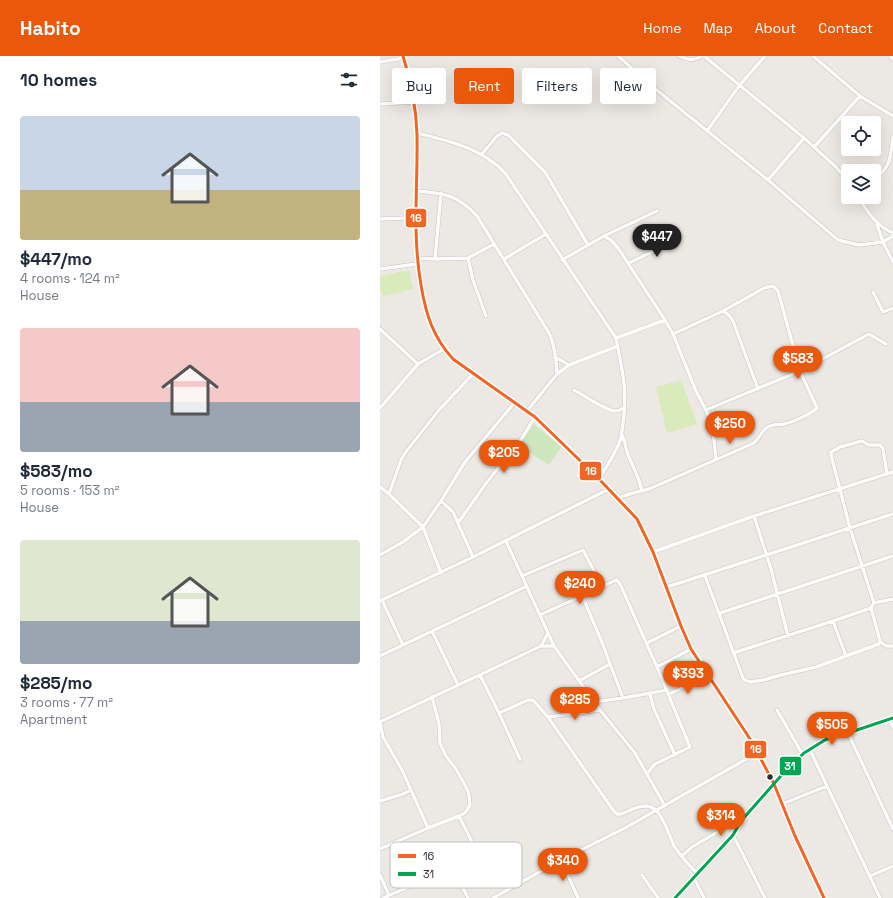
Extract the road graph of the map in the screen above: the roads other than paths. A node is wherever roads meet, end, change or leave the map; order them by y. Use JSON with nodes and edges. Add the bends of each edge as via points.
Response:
{"nodes":[{"id":1,"x":618,"y":56,"type":"edge"},
{"id":2,"x":679,"y":56,"type":"edge"},
{"id":3,"x":703,"y":56,"type":"edge"},
{"id":4,"x":765,"y":56,"type":"edge"},
{"id":5,"x":813,"y":56,"type":"edge"},
{"id":6,"x":890,"y":56,"type":"edge"},
{"id":7,"x":404,"y":57,"type":"edge"},
{"id":8,"x":893,"y":59,"type":"edge"},
{"id":9,"x":380,"y":62,"type":"edge"},
{"id":10,"x":407,"y":68,"type":"edge"},
{"id":11,"x":739,"y":86,"type":"junction"},
{"id":12,"x":860,"y":96,"type":"junction"},
{"id":13,"x":392,"y":103,"type":"edge"},
{"id":14,"x":380,"y":104,"type":"edge"},
{"id":15,"x":414,"y":104,"type":"edge"},
{"id":16,"x":893,"y":116,"type":"edge"},
{"id":17,"x":707,"y":131,"type":"junction"},
{"id":18,"x":417,"y":133,"type":"junction"},
{"id":19,"x":893,"y":137,"type":"edge"},
{"id":20,"x":804,"y":138,"type":"junction"},
{"id":21,"x":814,"y":147,"type":"junction"},
{"id":22,"x":482,"y":154,"type":"junction"},
{"id":23,"x":841,"y":173,"type":"edge"},
{"id":24,"x":881,"y":174,"type":"edge"},
{"id":25,"x":768,"y":180,"type":"junction"},
{"id":26,"x":416,"y":191,"type":"junction"},
{"id":27,"x":441,"y":193,"type":"junction"},
{"id":28,"x":863,"y":204,"type":"edge"},
{"id":29,"x":657,"y":211,"type":"dead end"},
{"id":30,"x":408,"y":218,"type":"dead end"},
{"id":31,"x":380,"y":219,"type":"edge"},
{"id":32,"x":877,"y":223,"type":"junction"},
{"id":33,"x":893,"y":233,"type":"edge"},
{"id":34,"x":546,"y":234,"type":"junction"},
{"id":35,"x":604,"y":236,"type":"junction"},
{"id":36,"x":893,"y":236,"type":"edge"},
{"id":37,"x":679,"y":239,"type":"dead end"},
{"id":38,"x":883,"y":242,"type":"junction"},
{"id":39,"x":494,"y":244,"type":"junction"},
{"id":40,"x":588,"y":245,"type":"junction"},
{"id":41,"x":416,"y":258,"type":"junction"},
{"id":42,"x":468,"y":258,"type":"junction"},
{"id":43,"x":435,"y":259,"type":"junction"},
{"id":44,"x":504,"y":259,"type":"junction"},
{"id":45,"x":562,"y":260,"type":"junction"},
{"id":46,"x":893,"y":262,"type":"edge"},
{"id":47,"x":628,"y":263,"type":"junction"},
{"id":48,"x":417,"y":264,"type":"junction"},
{"id":49,"x":380,"y":269,"type":"edge"},
{"id":50,"x":873,"y":292,"type":"dead end"},
{"id":51,"x":893,"y":308,"type":"edge"},
{"id":52,"x":722,"y":311,"type":"junction"},
{"id":53,"x":486,"y":316,"type":"dead end"},
{"id":54,"x":665,"y":320,"type":"junction"},
{"id":55,"x":380,"y":329,"type":"edge"},
{"id":56,"x":673,"y":334,"type":"junction"},
{"id":57,"x":616,"y":338,"type":"junction"},
{"id":58,"x":886,"y":344,"type":"dead end"},
{"id":59,"x":618,"y":346,"type":"junction"},
{"id":60,"x":444,"y":349,"type":"junction"},
{"id":61,"x":556,"y":357,"type":"junction"},
{"id":62,"x":418,"y":364,"type":"junction"},
{"id":63,"x":569,"y":365,"type":"junction"},
{"id":64,"x":800,"y":371,"type":"junction"},
{"id":65,"x":473,"y":374,"type":"junction"},
{"id":66,"x":557,"y":374,"type":"junction"},
{"id":67,"x":758,"y":389,"type":"junction"},
{"id":68,"x":574,"y":390,"type":"dead end"},
{"id":69,"x":515,"y":402,"type":"junction"},
{"id":70,"x":380,"y":408,"type":"edge"},
{"id":71,"x":624,"y":408,"type":"junction"},
{"id":72,"x":706,"y":410,"type":"junction"},
{"id":73,"x":527,"y":411,"type":"junction"},
{"id":74,"x":534,"y":417,"type":"junction"},
{"id":75,"x":621,"y":433,"type":"junction"},
{"id":76,"x":716,"y":452,"type":"junction"},
{"id":77,"x":724,"y":456,"type":"junction"},
{"id":78,"x":716,"y":459,"type":"junction"},
{"id":79,"x":893,"y":472,"type":"edge"},
{"id":80,"x":887,"y":474,"type":"junction"},
{"id":81,"x":599,"y":479,"type":"junction"},
{"id":82,"x":380,"y":487,"type":"edge"},
{"id":83,"x":839,"y":488,"type":"junction"},
{"id":84,"x":609,"y":489,"type":"junction"},
{"id":85,"x":642,"y":491,"type":"junction"},
{"id":86,"x":389,"y":494,"type":"junction"},
{"id":87,"x":618,"y":498,"type":"junction"},
{"id":88,"x":441,"y":501,"type":"junction"},
{"id":89,"x":893,"y":514,"type":"edge"},
{"id":90,"x":754,"y":516,"type":"junction"},
{"id":91,"x":458,"y":523,"type":"junction"},
{"id":92,"x":423,"y":527,"type":"junction"},
{"id":93,"x":850,"y":528,"type":"junction"},
{"id":94,"x":506,"y":540,"type":"junction"},
{"id":95,"x":654,"y":552,"type":"junction"},
{"id":96,"x":380,"y":555,"type":"edge"},
{"id":97,"x":766,"y":556,"type":"junction"},
{"id":98,"x":893,"y":556,"type":"edge"},
{"id":99,"x":473,"y":557,"type":"junction"},
{"id":100,"x":862,"y":566,"type":"junction"},
{"id":101,"x":441,"y":573,"type":"junction"},
{"id":102,"x":522,"y":576,"type":"junction"},
{"id":103,"x":705,"y":576,"type":"junction"},
{"id":104,"x":527,"y":586,"type":"junction"},
{"id":105,"x":602,"y":586,"type":"junction"},
{"id":106,"x":667,"y":587,"type":"junction"},
{"id":107,"x":778,"y":594,"type":"junction"},
{"id":108,"x":582,"y":595,"type":"junction"},
{"id":109,"x":893,"y":600,"type":"edge"},
{"id":110,"x":381,"y":601,"type":"edge"},
{"id":111,"x":874,"y":603,"type":"junction"},
{"id":112,"x":871,"y":608,"type":"junction"},
{"id":113,"x":720,"y":613,"type":"junction"},
{"id":114,"x":540,"y":615,"type":"junction"},
{"id":115,"x":833,"y":622,"type":"junction"},
{"id":116,"x":681,"y":626,"type":"junction"},
{"id":117,"x":432,"y":631,"type":"junction"},
{"id":118,"x":548,"y":633,"type":"junction"},
{"id":119,"x":788,"y":636,"type":"junction"},
{"id":120,"x":880,"y":641,"type":"junction"},
{"id":121,"x":647,"y":643,"type":"junction"},
{"id":122,"x":402,"y":645,"type":"junction"},
{"id":123,"x":541,"y":646,"type":"junction"},
{"id":124,"x":554,"y":646,"type":"junction"},
{"id":125,"x":893,"y":646,"type":"edge"},
{"id":126,"x":691,"y":649,"type":"junction"},
{"id":127,"x":733,"y":652,"type":"junction"},
{"id":128,"x":380,"y":656,"type":"edge"},
{"id":129,"x":846,"y":656,"type":"junction"},
{"id":130,"x":610,"y":664,"type":"junction"},
{"id":131,"x":657,"y":667,"type":"junction"},
{"id":132,"x":480,"y":675,"type":"junction"},
{"id":133,"x":700,"y":680,"type":"dead end"},
{"id":134,"x":579,"y":681,"type":"junction"},
{"id":135,"x":458,"y":685,"type":"junction"},
{"id":136,"x":667,"y":690,"type":"junction"},
{"id":137,"x":650,"y":694,"type":"junction"},
{"id":138,"x":669,"y":694,"type":"junction"},
{"id":139,"x":432,"y":697,"type":"junction"},
{"id":140,"x":623,"y":698,"type":"junction"},
{"id":141,"x":594,"y":702,"type":"junction"},
{"id":142,"x":600,"y":710,"type":"junction"},
{"id":143,"x":776,"y":710,"type":"dead end"},
{"id":144,"x":499,"y":713,"type":"junction"},
{"id":145,"x":548,"y":717,"type":"junction"},
{"id":146,"x":891,"y":719,"type":"edge"},
{"id":147,"x":380,"y":722,"type":"edge"},
{"id":148,"x":893,"y":727,"type":"edge"},
{"id":149,"x":848,"y":733,"type":"junction"},
{"id":150,"x":382,"y":736,"type":"edge"},
{"id":151,"x":810,"y":750,"type":"junction"},
{"id":152,"x":757,"y":754,"type":"junction"},
{"id":153,"x":675,"y":755,"type":"junction"},
{"id":154,"x":802,"y":755,"type":"junction"},
{"id":155,"x":520,"y":759,"type":"dead end"},
{"id":156,"x":647,"y":774,"type":"junction"},
{"id":157,"x":774,"y":784,"type":"junction"},
{"id":158,"x":827,"y":786,"type":"junction"},
{"id":159,"x":411,"y":790,"type":"junction"},
{"id":160,"x":380,"y":801,"type":"edge"},
{"id":161,"x":782,"y":804,"type":"junction"},
{"id":162,"x":665,"y":806,"type":"junction"},
{"id":163,"x":657,"y":810,"type":"junction"},
{"id":164,"x":459,"y":816,"type":"junction"},
{"id":165,"x":741,"y":822,"type":"junction"},
{"id":166,"x":428,"y":828,"type":"junction"},
{"id":167,"x":893,"y":829,"type":"edge"},
{"id":168,"x":733,"y":835,"type":"junction"},
{"id":169,"x":396,"y":842,"type":"edge"},
{"id":170,"x":472,"y":842,"type":"edge"},
{"id":171,"x":390,"y":845,"type":"edge"},
{"id":172,"x":380,"y":849,"type":"edge"},
{"id":173,"x":682,"y":856,"type":"junction"},
{"id":174,"x":561,"y":860,"type":"junction"},
{"id":175,"x":893,"y":866,"type":"edge"},
{"id":176,"x":698,"y":874,"type":"junction"},
{"id":177,"x":380,"y":875,"type":"edge"},
{"id":178,"x":642,"y":875,"type":"dead end"},
{"id":179,"x":870,"y":876,"type":"junction"},
{"id":180,"x":694,"y":878,"type":"junction"},
{"id":181,"x":522,"y":882,"type":"edge"},
{"id":182,"x":406,"y":888,"type":"edge"},
{"id":183,"x":463,"y":888,"type":"edge"},
{"id":184,"x":512,"y":888,"type":"edge"},
{"id":185,"x":389,"y":895,"type":"junction"},
{"id":186,"x":384,"y":898,"type":"edge"},
{"id":187,"x":468,"y":898,"type":"edge"},
{"id":188,"x":493,"y":898,"type":"edge"},
{"id":189,"x":578,"y":898,"type":"edge"},
{"id":190,"x":658,"y":898,"type":"edge"},
{"id":191,"x":675,"y":898,"type":"edge"},
{"id":192,"x":704,"y":898,"type":"edge"},
{"id":193,"x":765,"y":898,"type":"edge"},
{"id":194,"x":824,"y":898,"type":"edge"},
{"id":195,"x":880,"y":898,"type":"edge"}],
"edges":[{"from":1,"to":17,"type":"street"},
{"from":2,"to":3,"type":"street","via":[[692,60]]},
{"from":3,"to":11,"type":"street"},
{"from":4,"to":11,"type":"street"},
{"from":5,"to":12,"type":"street"},
{"from":6,"to":8,"type":"street"},
{"from":7,"to":9,"type":"street"},
{"from":7,"to":10,"type":"street"},
{"from":11,"to":17,"type":"street"},
{"from":11,"to":20,"type":"street"},
{"from":12,"to":16,"type":"street"},
{"from":12,"to":21,"type":"street"},
{"from":13,"to":14,"type":"street"},
{"from":15,"to":18,"type":"street"},
{"from":17,"to":25,"type":"street"},
{"from":18,"to":22,"type":"street","via":[[457,143]]},
{"from":18,"to":26,"type":"street"},
{"from":19,"to":24,"type":"street","via":[[889,162]]},
{"from":20,"to":21,"type":"street"},
{"from":20,"to":25,"type":"street"},
{"from":21,"to":23,"type":"street"},
{"from":22,"to":34,"type":"street","via":[[505,173]]},
{"from":22,"to":40,"type":"street","via":[[497,136],[502,133],[508,135],[545,172]]},
{"from":25,"to":38,"type":"street","via":[[838,240],[859,245]]},
{"from":26,"to":27,"type":"street"},
{"from":26,"to":41,"type":"street"},
{"from":27,"to":39,"type":"street","via":[[453,196],[472,211]]},
{"from":27,"to":43,"type":"street"},
{"from":28,"to":32,"type":"street"},
{"from":29,"to":35,"type":"street"},
{"from":30,"to":31,"type":"street"},
{"from":32,"to":33,"type":"street"},
{"from":32,"to":38,"type":"street"},
{"from":34,"to":44,"type":"street"},
{"from":34,"to":45,"type":"street"},
{"from":35,"to":40,"type":"street"},
{"from":35,"to":47,"type":"street","via":[[611,240]]},
{"from":36,"to":38,"type":"street"},
{"from":37,"to":47,"type":"street"},
{"from":38,"to":46,"type":"street"},
{"from":39,"to":42,"type":"street"},
{"from":39,"to":44,"type":"street"},
{"from":40,"to":45,"type":"street"},
{"from":41,"to":43,"type":"street"},
{"from":41,"to":48,"type":"street"},
{"from":42,"to":43,"type":"street"},
{"from":42,"to":53,"type":"street"},
{"from":44,"to":61,"type":"street","via":[[549,333]]},
{"from":45,"to":57,"type":"street"},
{"from":47,"to":54,"type":"street"},
{"from":48,"to":49,"type":"street"},
{"from":48,"to":60,"type":"street","via":[[427,315]]},
{"from":50,"to":51,"type":"street","via":[[883,312]]},
{"from":52,"to":56,"type":"street"},
{"from":52,"to":64,"type":"street","via":[[764,288],[773,286],[778,291]]},
{"from":52,"to":67,"type":"street","via":[[734,321]]},
{"from":54,"to":56,"type":"street"},
{"from":54,"to":57,"type":"street"},
{"from":55,"to":62,"type":"street"},
{"from":56,"to":72,"type":"street"},
{"from":57,"to":59,"type":"street"},
{"from":58,"to":64,"type":"street","via":[[869,334]]},
{"from":59,"to":63,"type":"street"},
{"from":59,"to":71,"type":"street","via":[[625,389]]},
{"from":60,"to":62,"type":"street"},
{"from":60,"to":65,"type":"street"},
{"from":61,"to":63,"type":"street"},
{"from":61,"to":66,"type":"street"},
{"from":62,"to":70,"type":"street"},
{"from":63,"to":66,"type":"street"},
{"from":64,"to":67,"type":"street"},
{"from":64,"to":77,"type":"street","via":[[817,406],[816,409],[793,421],[766,428],[754,443]]},
{"from":65,"to":69,"type":"street"},
{"from":65,"to":86,"type":"street","via":[[439,410],[400,460]]},
{"from":66,"to":73,"type":"street"},
{"from":67,"to":72,"type":"street"},
{"from":68,"to":71,"type":"street","via":[[614,411]]},
{"from":69,"to":73,"type":"street"},
{"from":69,"to":88,"type":"street","via":[[465,462]]},
{"from":71,"to":75,"type":"street"},
{"from":72,"to":76,"type":"street","via":[[713,430]]},
{"from":73,"to":74,"type":"street"},
{"from":74,"to":81,"type":"street"},
{"from":74,"to":91,"type":"street","via":[[522,438]]},
{"from":75,"to":81,"type":"street","via":[[618,446]]},
{"from":75,"to":85,"type":"street"},
{"from":76,"to":77,"type":"street"},
{"from":76,"to":78,"type":"street"},
{"from":77,"to":78,"type":"street"},
{"from":78,"to":85,"type":"street"},
{"from":79,"to":80,"type":"street"},
{"from":80,"to":83,"type":"street"},
{"from":80,"to":83,"type":"street","via":[[880,444],[869,445],[862,441],[840,447],[830,455]]},
{"from":81,"to":84,"type":"street"},
{"from":82,"to":86,"type":"street"},
{"from":83,"to":90,"type":"street"},
{"from":83,"to":93,"type":"street"},
{"from":84,"to":87,"type":"street"},
{"from":84,"to":94,"type":"street"},
{"from":85,"to":87,"type":"street"},
{"from":86,"to":92,"type":"street"},
{"from":87,"to":95,"type":"street","via":[[637,519]]},
{"from":88,"to":91,"type":"street","via":[[453,512]]},
{"from":88,"to":92,"type":"street"},
{"from":89,"to":93,"type":"street"},
{"from":90,"to":95,"type":"street"},
{"from":90,"to":97,"type":"street"},
{"from":91,"to":99,"type":"street"},
{"from":92,"to":96,"type":"street"},
{"from":92,"to":101,"type":"street"},
{"from":93,"to":97,"type":"street"},
{"from":93,"to":100,"type":"street"},
{"from":94,"to":99,"type":"street"},
{"from":94,"to":102,"type":"street"},
{"from":95,"to":106,"type":"street"},
{"from":97,"to":103,"type":"street"},
{"from":97,"to":107,"type":"street"},
{"from":98,"to":100,"type":"street"},
{"from":99,"to":101,"type":"street"},
{"from":100,"to":107,"type":"street"},
{"from":100,"to":111,"type":"street"},
{"from":101,"to":110,"type":"street"},
{"from":102,"to":104,"type":"street"},
{"from":102,"to":105,"type":"street","via":[[583,550]]},
{"from":103,"to":106,"type":"street"},
{"from":103,"to":113,"type":"street"},
{"from":104,"to":114,"type":"street"},
{"from":104,"to":117,"type":"street"},
{"from":105,"to":108,"type":"street"},
{"from":105,"to":121,"type":"street","via":[[617,580]]},
{"from":106,"to":116,"type":"street"},
{"from":107,"to":113,"type":"street"},
{"from":107,"to":119,"type":"street"},
{"from":108,"to":114,"type":"street"},
{"from":108,"to":130,"type":"street"},
{"from":109,"to":111,"type":"street"},
{"from":110,"to":122,"type":"street"},
{"from":111,"to":112,"type":"street"},
{"from":112,"to":115,"type":"street"},
{"from":112,"to":120,"type":"street"},
{"from":113,"to":127,"type":"street"},
{"from":114,"to":118,"type":"street"},
{"from":115,"to":119,"type":"street"},
{"from":115,"to":129,"type":"street"},
{"from":116,"to":121,"type":"street"},
{"from":116,"to":126,"type":"street"},
{"from":117,"to":122,"type":"street"},
{"from":117,"to":135,"type":"street"},
{"from":118,"to":123,"type":"street"},
{"from":118,"to":124,"type":"street"},
{"from":119,"to":127,"type":"street"},
{"from":120,"to":125,"type":"street","via":[[886,646]]},
{"from":120,"to":129,"type":"street","via":[[872,648]]},
{"from":121,"to":131,"type":"street"},
{"from":122,"to":128,"type":"street"},
{"from":123,"to":124,"type":"street"},
{"from":123,"to":132,"type":"street"},
{"from":124,"to":134,"type":"street"},
{"from":126,"to":131,"type":"street"},
{"from":126,"to":152,"type":"street","via":[[752,742]]},
{"from":127,"to":129,"type":"street","via":[[743,678],[750,682],[816,667]]},
{"from":130,"to":134,"type":"street"},
{"from":130,"to":140,"type":"street"},
{"from":131,"to":136,"type":"street"},
{"from":132,"to":135,"type":"street"},
{"from":132,"to":144,"type":"street"},
{"from":133,"to":138,"type":"street"},
{"from":134,"to":141,"type":"street"},
{"from":135,"to":139,"type":"street"},
{"from":136,"to":137,"type":"street"},
{"from":136,"to":138,"type":"street"},
{"from":137,"to":140,"type":"street"},
{"from":137,"to":153,"type":"street"},
{"from":138,"to":153,"type":"street","via":[[690,747]]},
{"from":139,"to":147,"type":"street"},
{"from":139,"to":164,"type":"street","via":[[439,724],[440,743],[469,794],[470,806]]},
{"from":140,"to":141,"type":"street"},
{"from":141,"to":142,"type":"street"},
{"from":142,"to":145,"type":"street"},
{"from":142,"to":156,"type":"street","via":[[635,753]]},
{"from":143,"to":154,"type":"street"},
{"from":144,"to":145,"type":"street","via":[[533,700]]},
{"from":144,"to":155,"type":"street"},
{"from":145,"to":163,"type":"street","via":[[617,814],[646,806]]},
{"from":146,"to":148,"type":"street"},
{"from":146,"to":149,"type":"street"},
{"from":147,"to":150,"type":"street"},
{"from":149,"to":151,"type":"street","via":[[825,740]]},
{"from":149,"to":167,"type":"street"},
{"from":150,"to":159,"type":"street"},
{"from":151,"to":154,"type":"street"},
{"from":151,"to":158,"type":"street"},
{"from":152,"to":157,"type":"street"},
{"from":152,"to":162,"type":"street"},
{"from":153,"to":156,"type":"street","via":[[652,766]]},
{"from":154,"to":157,"type":"street"},
{"from":156,"to":162,"type":"street"},
{"from":157,"to":161,"type":"street"},
{"from":157,"to":165,"type":"street"},
{"from":158,"to":161,"type":"street"},
{"from":158,"to":179,"type":"street"},
{"from":159,"to":160,"type":"street"},
{"from":159,"to":166,"type":"street"},
{"from":161,"to":194,"type":"street"},
{"from":162,"to":163,"type":"street"},
{"from":163,"to":173,"type":"street"},
{"from":163,"to":174,"type":"street"},
{"from":164,"to":166,"type":"street"},
{"from":164,"to":170,"type":"street"},
{"from":165,"to":168,"type":"street"},
{"from":165,"to":173,"type":"street","via":[[732,824],[692,847]]},
{"from":166,"to":169,"type":"street"},
{"from":168,"to":176,"type":"street"},
{"from":168,"to":193,"type":"street"},
{"from":171,"to":172,"type":"street"},
{"from":173,"to":176,"type":"street"},
{"from":174,"to":181,"type":"street"},
{"from":174,"to":189,"type":"street"},
{"from":175,"to":179,"type":"street"},
{"from":176,"to":180,"type":"street"},
{"from":177,"to":185,"type":"street"},
{"from":178,"to":190,"type":"street"},
{"from":179,"to":195,"type":"street"},
{"from":180,"to":191,"type":"street"},
{"from":180,"to":192,"type":"street"},
{"from":182,"to":185,"type":"street"},
{"from":183,"to":187,"type":"street"},
{"from":184,"to":188,"type":"street"},
{"from":185,"to":186,"type":"street"}]}
